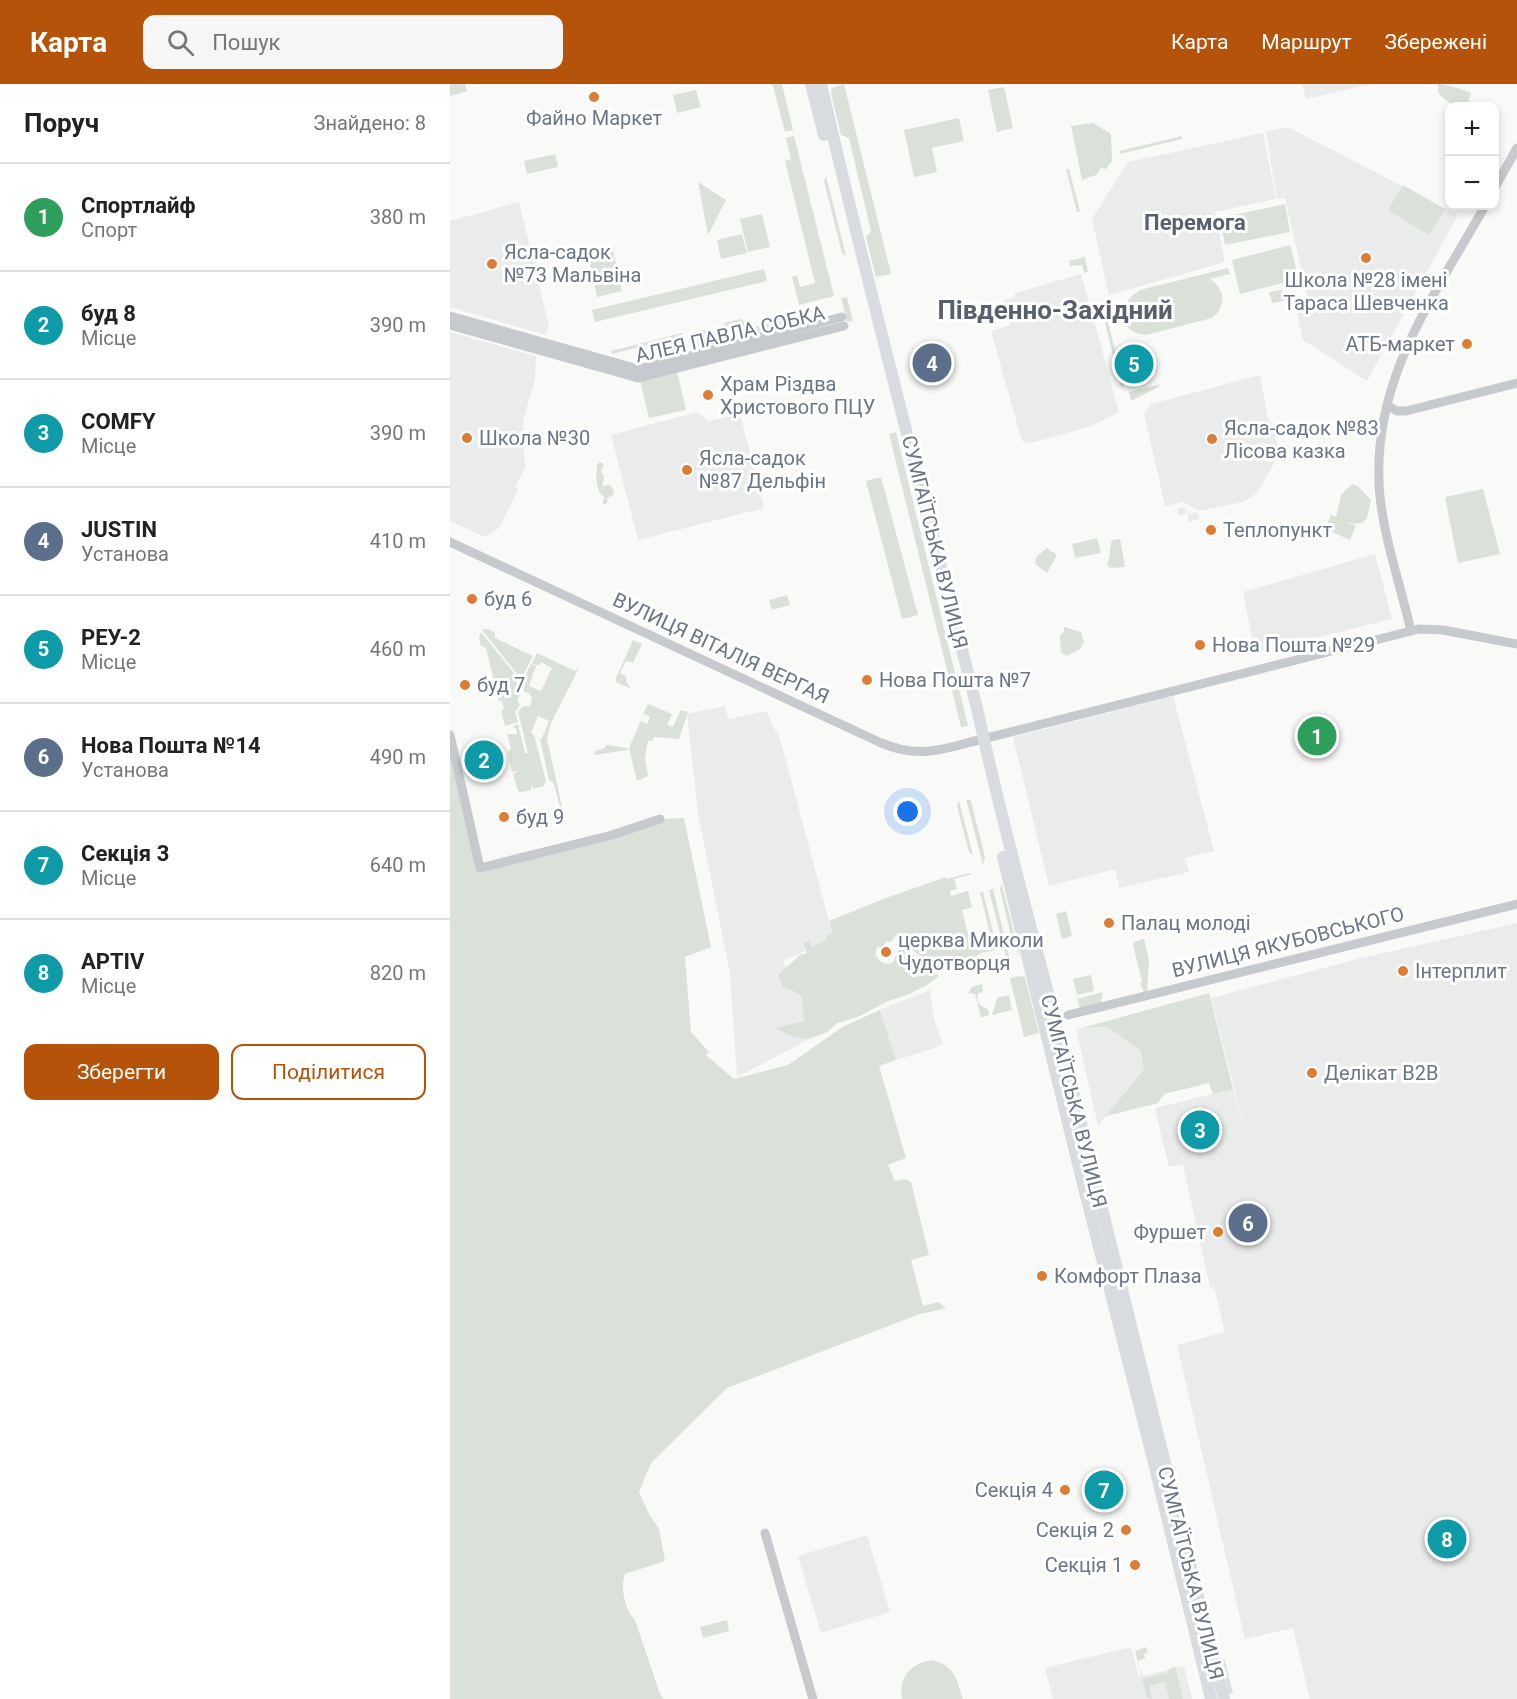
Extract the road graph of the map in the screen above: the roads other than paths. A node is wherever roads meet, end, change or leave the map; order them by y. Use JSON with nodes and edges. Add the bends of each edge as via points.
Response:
{"nodes":[{"id":1,"x":811,"y":84,"type":"edge"},
{"id":2,"x":821,"y":84,"type":"edge"},
{"id":3,"x":1517,"y":148,"type":"edge"},
{"id":4,"x":1499,"y":180,"type":"edge"},
{"id":5,"x":1483,"y":210,"type":"edge"},
{"id":6,"x":450,"y":316,"type":"edge"},
{"id":7,"x":450,"y":325,"type":"edge"},
{"id":8,"x":1517,"y":383,"type":"edge"},
{"id":9,"x":1387,"y":405,"type":"junction"},
{"id":10,"x":450,"y":542,"type":"edge"},
{"id":11,"x":1411,"y":631,"type":"junction"},
{"id":12,"x":1517,"y":644,"type":"edge"},
{"id":13,"x":450,"y":735,"type":"edge"},
{"id":14,"x":979,"y":740,"type":"junction"},
{"id":15,"x":660,"y":819,"type":"dead end"},
{"id":16,"x":1517,"y":904,"type":"edge"},
{"id":17,"x":1068,"y":1015,"type":"dead end"},
{"id":18,"x":1151,"y":1431,"type":"junction"},
{"id":19,"x":765,"y":1533,"type":"dead end"},
{"id":20,"x":813,"y":1699,"type":"edge"},
{"id":21,"x":1211,"y":1699,"type":"edge"},
{"id":22,"x":1224,"y":1699,"type":"edge"}],
"edges":[{"from":1,"to":14,"type":"main road","name":"СУМГАЇТСЬКА ВУЛИЦЯ"},
{"from":2,"to":14,"type":"main road","name":"СУМГАЇТСЬКА ВУЛИЦЯ"},
{"from":3,"to":4,"type":"street"},
{"from":5,"to":9,"type":"street","via":[[1410,340]]},
{"from":6,"to":7,"type":"street","name":"АЛЕЯ ПАВЛА СОБКА","via":[[638,369],[843,321],[638,378]]},
{"from":8,"to":9,"type":"street","via":[[1410,410],[1397,411]]},
{"from":9,"to":11,"type":"street","via":[[1378,451],[1380,499]]},
{"from":10,"to":14,"type":"street","name":"ВУЛИЦЯ ВІТАЛІЯ ВЕРГАЯ","via":[[897,749],[923,753]]},
{"from":11,"to":12,"type":"street","name":"ВУЛИЦЯ ВІТАЛІЯ ВЕРГАЯ","via":[[1433,628]]},
{"from":11,"to":14,"type":"street","name":"ВУЛИЦЯ ВІТАЛІЯ ВЕРГАЯ"},
{"from":13,"to":15,"type":"street","via":[[480,867],[612,835]]},
{"from":14,"to":18,"type":"main road","name":"СУМГАЇТСЬКА ВУЛИЦЯ","via":[[1139,1358]]},
{"from":16,"to":17,"type":"street","name":"ВУЛИЦЯ ЯКУБОВСЬКОГО"},
{"from":18,"to":21,"type":"main road","name":"СУМГАЇТСЬКА ВУЛИЦЯ"},
{"from":18,"to":22,"type":"main road","name":"СУМГАЇТСЬКА ВУЛИЦЯ"},
{"from":19,"to":20,"type":"street"}]}
